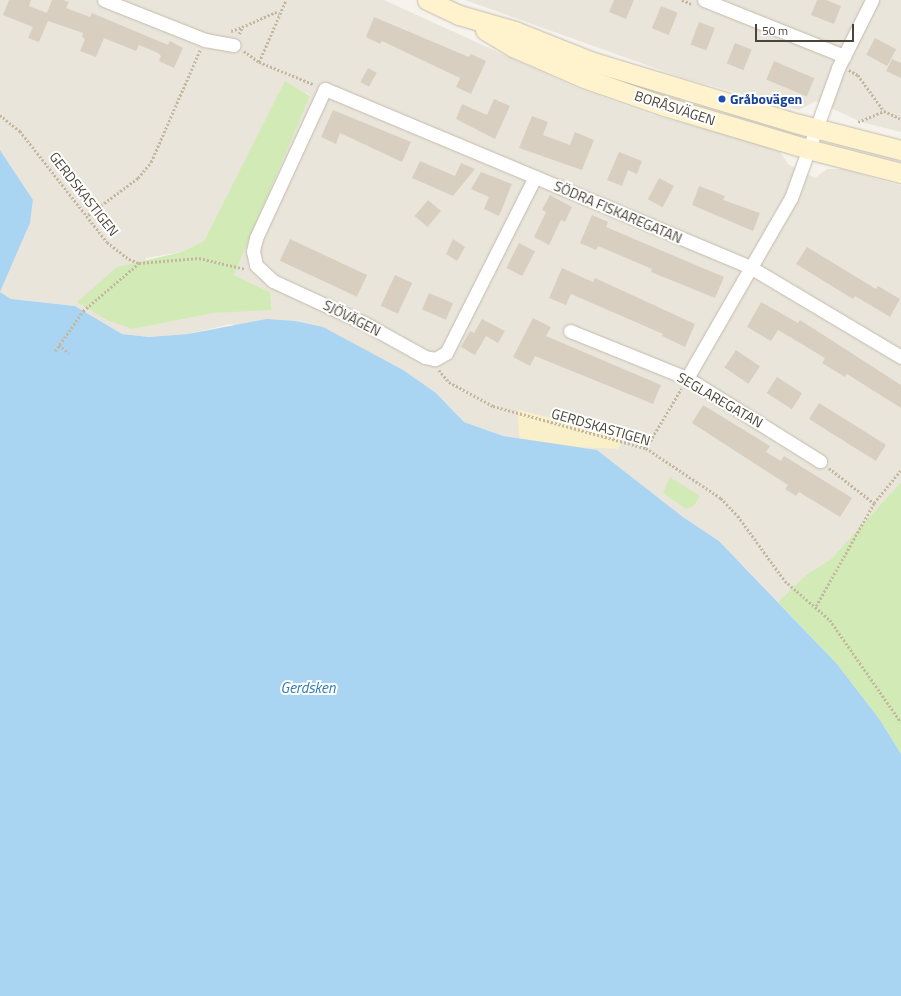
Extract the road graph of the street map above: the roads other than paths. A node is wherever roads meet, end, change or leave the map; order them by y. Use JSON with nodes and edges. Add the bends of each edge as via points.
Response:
{"nodes":[{"id":1,"x":104,"y":0,"type":"edge"},
{"id":2,"x":427,"y":0,"type":"edge"},
{"id":3,"x":704,"y":0,"type":"edge"},
{"id":4,"x":872,"y":0,"type":"edge"},
{"id":5,"x":459,"y":15,"type":"junction"},
{"id":6,"x":234,"y":44,"type":"road end"},
{"id":7,"x":847,"y":61,"type":"junction"},
{"id":8,"x":817,"y":128,"type":"junction"},
{"id":9,"x":808,"y":149,"type":"junction"},
{"id":10,"x":901,"y":150,"type":"edge"},
{"id":11,"x":901,"y":173,"type":"edge"},
{"id":12,"x":535,"y":177,"type":"junction"},
{"id":13,"x":256,"y":265,"type":"joint"},
{"id":14,"x":750,"y":267,"type":"junction"},
{"id":15,"x":570,"y":331,"type":"dead end"},
{"id":16,"x":901,"y":357,"type":"edge"},
{"id":17,"x":687,"y":378,"type":"junction"},
{"id":18,"x":820,"y":461,"type":"road end"}],
"edges":[{"from":1,"to":6,"type":"street","via":[[205,40]]},
{"from":2,"to":5,"type":"main road","name":"BORÅSVÄGEN"},
{"from":3,"to":7,"type":"street"},
{"from":4,"to":7,"type":"street"},
{"from":5,"to":8,"type":"main road","name":"BORÅSVÄGEN","via":[[515,31],[590,61]]},
{"from":5,"to":9,"type":"main road","name":"BORÅSVÄGEN","via":[[513,47],[584,78],[664,106]]},
{"from":7,"to":8,"type":"street"},
{"from":8,"to":9,"type":"street"},
{"from":8,"to":10,"type":"main road","name":"BORÅSVÄGEN"},
{"from":9,"to":11,"type":"main road","name":"BORÅSVÄGEN"},
{"from":9,"to":14,"type":"street","via":[[790,198]]},
{"from":12,"to":13,"type":"street","name":"SJÖVÄGEN","via":[[446,353],[435,359],[425,357],[364,323],[273,281]]},
{"from":12,"to":13,"type":"street","name":"SÖDRA FISKAREGATAN","via":[[325,89],[256,238]]},
{"from":12,"to":14,"type":"street","name":"SÖDRA FISKAREGATAN"},
{"from":14,"to":16,"type":"street","name":"SÖDRA FISKAREGATAN"},
{"from":14,"to":17,"type":"street"},
{"from":15,"to":17,"type":"street","name":"SEGLAREGATAN"},
{"from":17,"to":18,"type":"street","name":"SEGLAREGATAN"}]}
